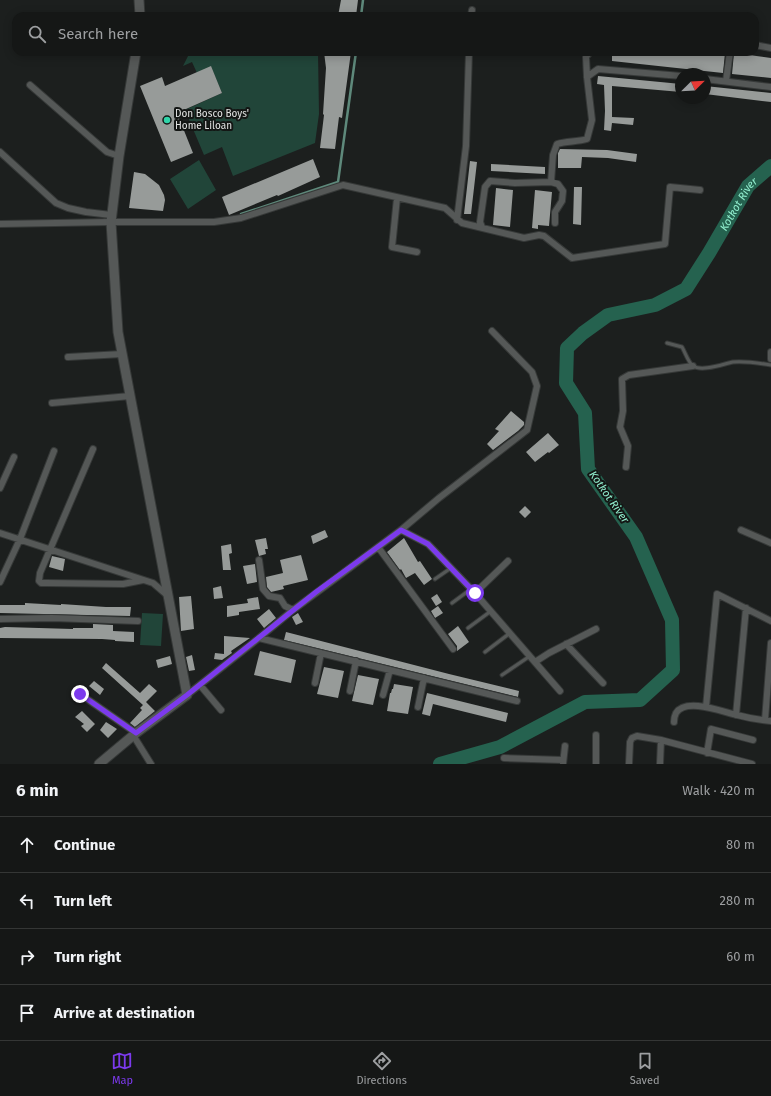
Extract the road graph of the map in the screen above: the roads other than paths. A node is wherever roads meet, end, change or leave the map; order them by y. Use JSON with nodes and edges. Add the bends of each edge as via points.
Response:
{"nodes":[{"id":1,"x":139,"y":0,"type":"edge"},
{"id":2,"x":140,"y":12,"type":"edge"},
{"id":3,"x":759,"y":46,"type":"edge"},
{"id":4,"x":771,"y":48,"type":"edge"},
{"id":5,"x":135,"y":56,"type":"edge"},
{"id":6,"x":469,"y":56,"type":"edge"},
{"id":7,"x":587,"y":56,"type":"edge"},
{"id":8,"x":729,"y":56,"type":"edge"},
{"id":9,"x":675,"y":75,"type":"edge"},
{"id":10,"x":587,"y":77,"type":"junction"},
{"id":11,"x":711,"y":80,"type":"edge"},
{"id":12,"x":726,"y":81,"type":"junction"},
{"id":13,"x":30,"y":85,"type":"dead end"},
{"id":14,"x":771,"y":87,"type":"edge"},
{"id":15,"x":0,"y":152,"type":"edge"},
{"id":16,"x":119,"y":156,"type":"junction"},
{"id":17,"x":551,"y":182,"type":"junction"},
{"id":18,"x":700,"y":190,"type":"dead end"},
{"id":19,"x":397,"y":198,"type":"junction"},
{"id":20,"x":111,"y":218,"type":"junction"},
{"id":21,"x":457,"y":220,"type":"junction"},
{"id":22,"x":555,"y":223,"type":"dead end"},
{"id":23,"x":0,"y":224,"type":"edge"},
{"id":24,"x":482,"y":227,"type":"junction"},
{"id":25,"x":417,"y":252,"type":"dead end"},
{"id":26,"x":492,"y":331,"type":"dead end"},
{"id":27,"x":667,"y":343,"type":"dead end"},
{"id":28,"x":771,"y":352,"type":"edge"},
{"id":29,"x":122,"y":354,"type":"junction"},
{"id":30,"x":771,"y":356,"type":"edge"},
{"id":31,"x":68,"y":357,"type":"dead end"},
{"id":32,"x":771,"y":359,"type":"edge"},
{"id":33,"x":771,"y":365,"type":"edge"},
{"id":34,"x":693,"y":366,"type":"junction"},
{"id":35,"x":130,"y":396,"type":"junction"},
{"id":36,"x":52,"y":403,"type":"dead end"},
{"id":37,"x":93,"y":449,"type":"dead end"},
{"id":38,"x":54,"y":451,"type":"dead end"},
{"id":39,"x":14,"y":457,"type":"dead end"},
{"id":40,"x":626,"y":467,"type":"dead end"},
{"id":41,"x":0,"y":488,"type":"edge"},
{"id":42,"x":401,"y":530,"type":"junction"},
{"id":43,"x":741,"y":530,"type":"dead end"},
{"id":44,"x":0,"y":533,"type":"edge"},
{"id":45,"x":20,"y":539,"type":"junction"},
{"id":46,"x":771,"y":543,"type":"edge"},
{"id":47,"x":378,"y":546,"type":"junction"},
{"id":48,"x":50,"y":549,"type":"junction"},
{"id":49,"x":259,"y":560,"type":"dead end"},
{"id":50,"x":508,"y":561,"type":"dead end"},
{"id":51,"x":451,"y":568,"type":"junction"},
{"id":52,"x":436,"y":579,"type":"dead end"},
{"id":53,"x":143,"y":580,"type":"junction"},
{"id":54,"x":0,"y":582,"type":"edge"},
{"id":55,"x":473,"y":591,"type":"junction"},
{"id":56,"x":167,"y":595,"type":"junction"},
{"id":57,"x":452,"y":603,"type":"dead end"},
{"id":58,"x":746,"y":608,"type":"junction"},
{"id":59,"x":293,"y":610,"type":"junction"},
{"id":60,"x":491,"y":611,"type":"junction"},
{"id":61,"x":0,"y":619,"type":"edge"},
{"id":62,"x":138,"y":621,"type":"dead end"},
{"id":63,"x":771,"y":621,"type":"edge"},
{"id":64,"x":468,"y":628,"type":"dead end"},
{"id":65,"x":596,"y":629,"type":"dead end"},
{"id":66,"x":510,"y":633,"type":"junction"},
{"id":67,"x":259,"y":638,"type":"junction"},
{"id":68,"x":771,"y":642,"type":"edge"},
{"id":69,"x":566,"y":644,"type":"junction"},
{"id":70,"x":453,"y":648,"type":"dead end"},
{"id":71,"x":485,"y":652,"type":"dead end"},
{"id":72,"x":321,"y":653,"type":"junction"},
{"id":73,"x":530,"y":656,"type":"junction"},
{"id":74,"x":356,"y":661,"type":"junction"},
{"id":75,"x":536,"y":662,"type":"junction"},
{"id":76,"x":390,"y":670,"type":"junction"},
{"id":77,"x":502,"y":676,"type":"dead end"},
{"id":78,"x":424,"y":678,"type":"junction"},
{"id":79,"x":315,"y":683,"type":"dead end"},
{"id":80,"x":603,"y":683,"type":"dead end"},
{"id":81,"x":200,"y":685,"type":"junction"},
{"id":82,"x":350,"y":691,"type":"dead end"},
{"id":83,"x":560,"y":691,"type":"dead end"},
{"id":84,"x":80,"y":694,"type":"dead end"},
{"id":85,"x":187,"y":695,"type":"junction"},
{"id":86,"x":383,"y":695,"type":"dead end"},
{"id":87,"x":517,"y":701,"type":"dead end"},
{"id":88,"x":418,"y":707,"type":"dead end"},
{"id":89,"x":706,"y":707,"type":"junction"},
{"id":90,"x":221,"y":710,"type":"dead end"},
{"id":91,"x":736,"y":715,"type":"junction"},
{"id":92,"x":768,"y":721,"type":"edge"},
{"id":93,"x":674,"y":722,"type":"dead end"},
{"id":94,"x":135,"y":734,"type":"junction"},
{"id":95,"x":596,"y":735,"type":"dead end"},
{"id":96,"x":661,"y":740,"type":"junction"},
{"id":97,"x":753,"y":740,"type":"dead end"},
{"id":98,"x":565,"y":746,"type":"dead end"},
{"id":99,"x":707,"y":753,"type":"junction"},
{"id":100,"x":504,"y":758,"type":"dead end"},
{"id":101,"x":563,"y":762,"type":"edge"},
{"id":102,"x":99,"y":764,"type":"edge"},
{"id":103,"x":151,"y":764,"type":"edge"},
{"id":104,"x":596,"y":764,"type":"edge"},
{"id":105,"x":629,"y":764,"type":"edge"},
{"id":106,"x":660,"y":764,"type":"edge"},
{"id":107,"x":752,"y":764,"type":"edge"}],
"edges":[{"from":1,"to":2,"type":"street"},
{"from":3,"to":4,"type":"street"},
{"from":5,"to":16,"type":"street"},
{"from":6,"to":21,"type":"street","via":[[466,146]]},
{"from":7,"to":10,"type":"street"},
{"from":8,"to":12,"type":"street"},
{"from":9,"to":10,"type":"street","via":[[598,69]]},
{"from":10,"to":17,"type":"street","via":[[592,120],[588,139],[557,144],[553,155]]},
{"from":11,"to":12,"type":"street"},
{"from":12,"to":14,"type":"street"},
{"from":13,"to":16,"type":"street","via":[[107,152]]},
{"from":15,"to":20,"type":"street","via":[[56,203]]},
{"from":16,"to":20,"type":"street"},
{"from":17,"to":22,"type":"street","via":[[558,184],[563,191],[562,201],[555,212]]},
{"from":17,"to":24,"type":"street","via":[[515,184],[490,181],[485,187],[480,222]]},
{"from":18,"to":24,"type":"street","via":[[670,186],[665,244],[572,258],[544,236],[524,238]]},
{"from":19,"to":20,"type":"street","via":[[343,185],[241,218],[214,222]]},
{"from":19,"to":21,"type":"street","via":[[444,208]]},
{"from":19,"to":25,"type":"street","via":[[392,248]]},
{"from":20,"to":23,"type":"street"},
{"from":20,"to":29,"type":"street","via":[[118,332]]},
{"from":21,"to":24,"type":"street"},
{"from":26,"to":42,"type":"street","via":[[532,372],[536,386],[527,430]]},
{"from":27,"to":34,"type":"lane","via":[[682,347]]},
{"from":28,"to":30,"type":"street"},
{"from":29,"to":31,"type":"street"},
{"from":29,"to":35,"type":"street"},
{"from":30,"to":32,"type":"street"},
{"from":33,"to":34,"type":"lane","via":[[734,362],[700,369]]},
{"from":34,"to":40,"type":"street","via":[[629,374],[622,379],[623,411],[620,426],[628,446]]},
{"from":35,"to":36,"type":"street"},
{"from":35,"to":56,"type":"street"},
{"from":37,"to":48,"type":"street"},
{"from":38,"to":45,"type":"street"},
{"from":39,"to":41,"type":"street"},
{"from":42,"to":47,"type":"street"},
{"from":42,"to":51,"type":"street","via":[[428,544]]},
{"from":43,"to":46,"type":"street"},
{"from":44,"to":45,"type":"street"},
{"from":45,"to":48,"type":"street"},
{"from":45,"to":54,"type":"street"},
{"from":47,"to":59,"type":"street"},
{"from":47,"to":70,"type":"street"},
{"from":48,"to":53,"type":"street"},
{"from":48,"to":53,"type":"street","via":[[40,573],[41,583],[123,584]]},
{"from":49,"to":59,"type":"street","via":[[263,589],[268,596],[280,598],[285,606]]},
{"from":50,"to":55,"type":"street"},
{"from":51,"to":52,"type":"lane"},
{"from":51,"to":55,"type":"street"},
{"from":53,"to":56,"type":"street","via":[[153,583]]},
{"from":55,"to":57,"type":"lane"},
{"from":55,"to":60,"type":"street"},
{"from":56,"to":85,"type":"street"},
{"from":58,"to":63,"type":"street"},
{"from":58,"to":89,"type":"street","via":[[717,594]]},
{"from":58,"to":91,"type":"street"},
{"from":59,"to":67,"type":"street"},
{"from":60,"to":64,"type":"lane"},
{"from":60,"to":66,"type":"street"},
{"from":61,"to":62,"type":"street"},
{"from":65,"to":69,"type":"street"},
{"from":66,"to":71,"type":"lane"},
{"from":66,"to":73,"type":"street"},
{"from":67,"to":72,"type":"street"},
{"from":67,"to":81,"type":"street"},
{"from":68,"to":92,"type":"street"},
{"from":69,"to":75,"type":"street"},
{"from":69,"to":80,"type":"street"},
{"from":72,"to":74,"type":"street"},
{"from":72,"to":79,"type":"street"},
{"from":73,"to":75,"type":"street"},
{"from":73,"to":77,"type":"lane"},
{"from":74,"to":76,"type":"street"},
{"from":74,"to":82,"type":"street"},
{"from":75,"to":83,"type":"street"},
{"from":76,"to":78,"type":"street"},
{"from":76,"to":86,"type":"street"},
{"from":78,"to":87,"type":"street"},
{"from":78,"to":88,"type":"street"},
{"from":81,"to":85,"type":"street"},
{"from":81,"to":90,"type":"street"},
{"from":84,"to":94,"type":"street"},
{"from":85,"to":94,"type":"street"},
{"from":89,"to":91,"type":"street"},
{"from":89,"to":93,"type":"street","via":[[682,708],[676,712]]},
{"from":91,"to":92,"type":"street"},
{"from":94,"to":102,"type":"street"},
{"from":94,"to":103,"type":"street"},
{"from":95,"to":104,"type":"street"},
{"from":96,"to":99,"type":"street"},
{"from":96,"to":105,"type":"street","via":[[637,736],[632,738]]},
{"from":96,"to":106,"type":"street"},
{"from":97,"to":99,"type":"street","via":[[711,729]]},
{"from":98,"to":101,"type":"street"},
{"from":99,"to":107,"type":"street"},
{"from":100,"to":101,"type":"street"}]}
